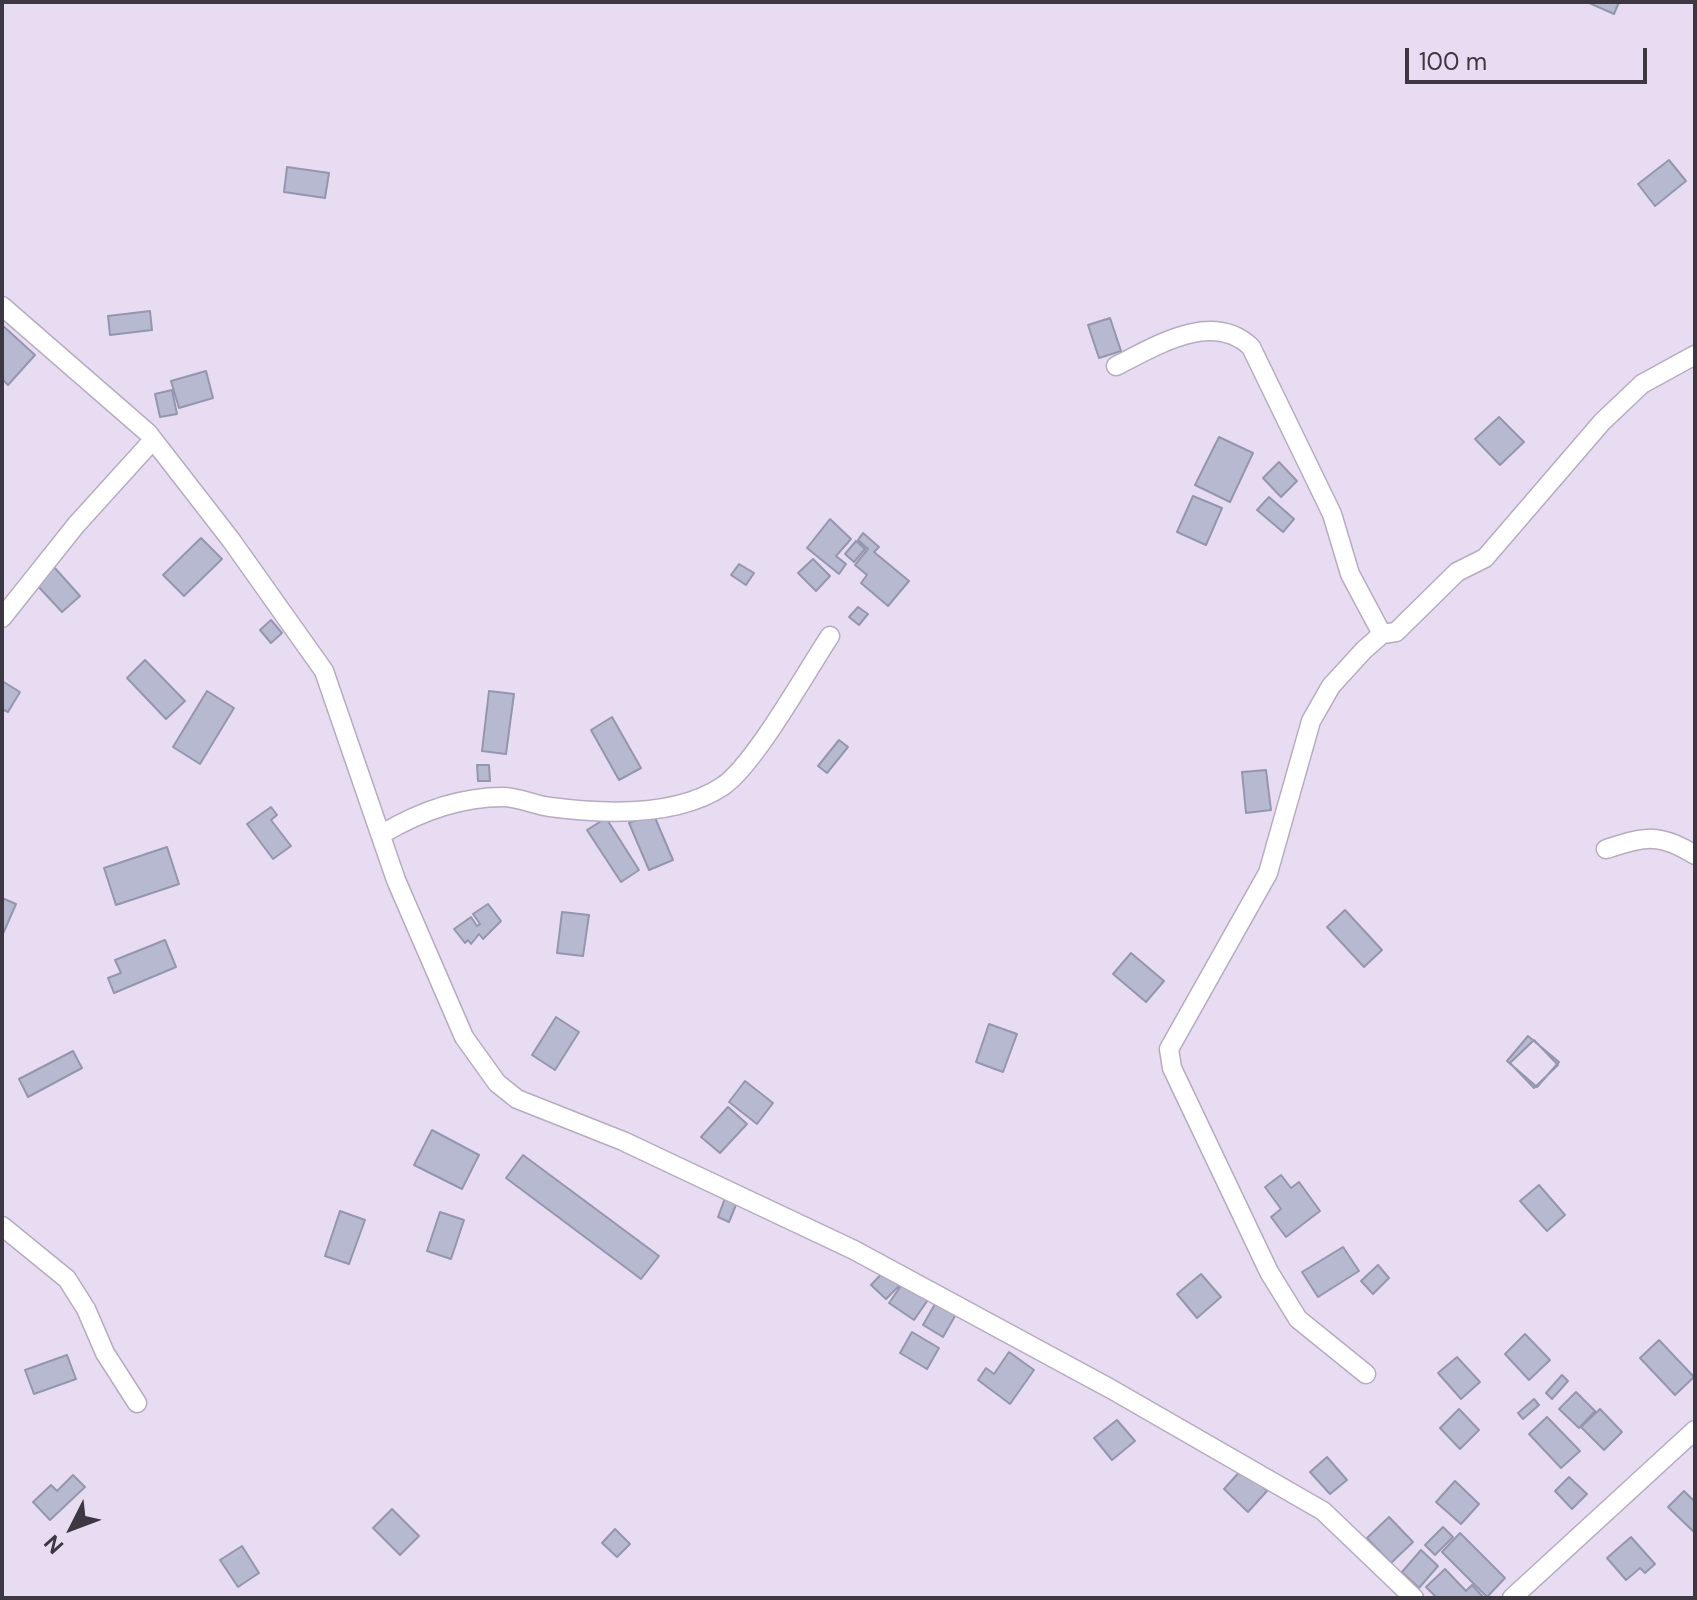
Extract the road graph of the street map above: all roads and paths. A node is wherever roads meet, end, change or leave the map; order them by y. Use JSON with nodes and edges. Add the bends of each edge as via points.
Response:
{"nodes":[{"id":1,"x":2,"y":306,"type":"edge"},
{"id":2,"x":1695,"y":355,"type":"edge"},
{"id":3,"x":1116,"y":366,"type":"dead end"},
{"id":4,"x":153,"y":440,"type":"junction"},
{"id":5,"x":2,"y":618,"type":"edge"},
{"id":6,"x":1382,"y":634,"type":"junction"},
{"id":7,"x":830,"y":636,"type":"dead end"},
{"id":8,"x":382,"y":834,"type":"junction"},
{"id":9,"x":1606,"y":849,"type":"dead end"},
{"id":10,"x":1695,"y":855,"type":"edge"},
{"id":11,"x":2,"y":1226,"type":"edge"},
{"id":12,"x":1366,"y":1374,"type":"dead end"},
{"id":13,"x":137,"y":1403,"type":"dead end"},
{"id":14,"x":1695,"y":1430,"type":"edge"},
{"id":15,"x":1414,"y":1598,"type":"edge"},
{"id":16,"x":1512,"y":1598,"type":"edge"}],
"edges":[{"from":1,"to":4,"type":"street"},
{"from":2,"to":6,"type":"street","via":[[1642,384],[1602,422],[1485,558],[1457,572],[1396,632]]},
{"from":3,"to":6,"type":"street","via":[[1168,340],[1214,329],[1237,334],[1251,347],[1332,514],[1350,574]]},
{"from":4,"to":5,"type":"street"},
{"from":4,"to":8,"type":"street","via":[[324,671]]},
{"from":6,"to":12,"type":"street","via":[[1331,686],[1311,721],[1268,873],[1169,1049],[1172,1068],[1269,1272],[1298,1319]]},
{"from":7,"to":8,"type":"street","via":[[753,754],[724,785],[685,802],[649,809],[548,807],[505,796],[464,800],[414,815]]},
{"from":8,"to":15,"type":"street","via":[[396,880],[464,1037],[497,1083],[517,1099],[623,1141],[854,1250],[1111,1389],[1323,1511]]},
{"from":9,"to":10,"type":"street","via":[[1644,838],[1665,839]]},
{"from":11,"to":13,"type":"street","via":[[67,1279]]},
{"from":14,"to":16,"type":"street"}]}
